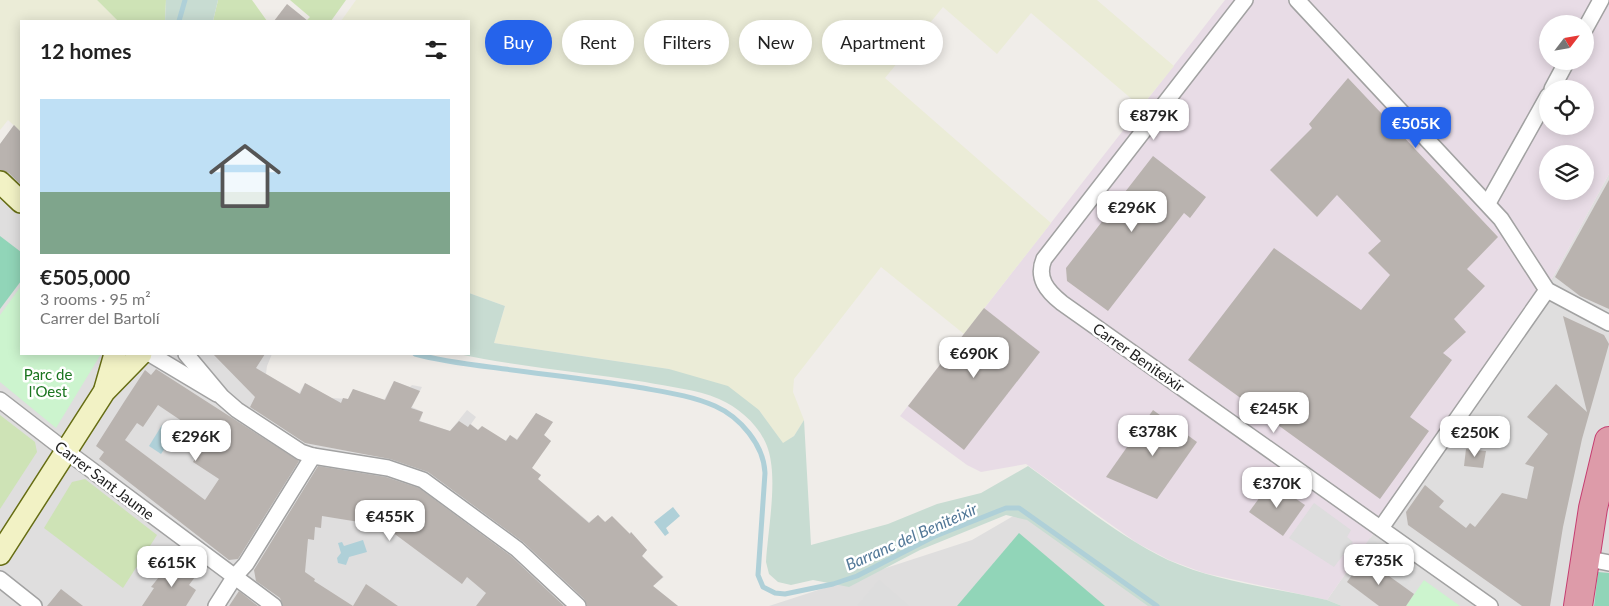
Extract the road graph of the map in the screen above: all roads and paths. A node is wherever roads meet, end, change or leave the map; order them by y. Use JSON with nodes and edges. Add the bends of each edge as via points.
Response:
{"nodes":[{"id":1,"x":1245,"y":0,"type":"edge"},
{"id":2,"x":1297,"y":0,"type":"edge"},
{"id":3,"x":1601,"y":0,"type":"edge"},
{"id":4,"x":1593,"y":15,"type":"edge"},
{"id":5,"x":1539,"y":112,"type":"edge"},
{"id":6,"x":0,"y":182,"type":"edge"},
{"id":7,"x":20,"y":201,"type":"edge"},
{"id":8,"x":1488,"y":203,"type":"junction"},
{"id":9,"x":1547,"y":290,"type":"junction"},
{"id":10,"x":1609,"y":323,"type":"edge"},
{"id":11,"x":115,"y":355,"type":"edge"},
{"id":12,"x":140,"y":355,"type":"edge"},
{"id":13,"x":152,"y":355,"type":"edge"},
{"id":14,"x":187,"y":355,"type":"edge"},
{"id":15,"x":104,"y":392,"type":"junction"},
{"id":16,"x":222,"y":397,"type":"junction"},
{"id":17,"x":0,"y":400,"type":"edge"},
{"id":18,"x":1609,"y":441,"type":"edge"},
{"id":19,"x":66,"y":452,"type":"junction"},
{"id":20,"x":314,"y":456,"type":"junction"},
{"id":21,"x":1381,"y":528,"type":"junction"},
{"id":22,"x":0,"y":554,"type":"edge"},
{"id":23,"x":1597,"y":561,"type":"edge"},
{"id":24,"x":235,"y":576,"type":"junction"},
{"id":25,"x":0,"y":579,"type":"edge"},
{"id":26,"x":34,"y":606,"type":"edge"},
{"id":27,"x":216,"y":606,"type":"edge"},
{"id":28,"x":274,"y":606,"type":"edge"},
{"id":29,"x":578,"y":606,"type":"edge"},
{"id":30,"x":1490,"y":606,"type":"edge"},
{"id":31,"x":1578,"y":606,"type":"edge"}],
"edges":[{"from":1,"to":21,"type":"street","name":"Carrer Beniteixir","via":[[1044,259],[1041,274],[1050,292],[1062,303]]},
{"from":2,"to":8,"type":"street"},
{"from":3,"to":4,"type":"street"},
{"from":5,"to":8,"type":"street"},
{"from":6,"to":7,"type":"street"},
{"from":8,"to":9,"type":"street","via":[[1510,230]]},
{"from":9,"to":10,"type":"street"},
{"from":9,"to":21,"type":"street"},
{"from":11,"to":15,"type":"street"},
{"from":12,"to":15,"type":"street"},
{"from":13,"to":16,"type":"street"},
{"from":14,"to":16,"type":"street"},
{"from":15,"to":19,"type":"street"},
{"from":16,"to":20,"type":"street","via":[[267,432]]},
{"from":17,"to":19,"type":"street","name":"Carrer Sant Jaume"},
{"from":18,"to":23,"type":"highway"},
{"from":19,"to":22,"type":"street"},
{"from":19,"to":24,"type":"street","name":"Carrer Sant Jaume"},
{"from":20,"to":24,"type":"street","via":[[246,564]]},
{"from":20,"to":29,"type":"street","via":[[388,468],[423,480],[517,549]]},
{"from":21,"to":30,"type":"street","name":"Carrer Beniteixir"},
{"from":23,"to":31,"type":"highway"},
{"from":24,"to":27,"type":"street"},
{"from":24,"to":28,"type":"street","name":"Carrer Sant Jaume"},
{"from":25,"to":26,"type":"street"}]}
